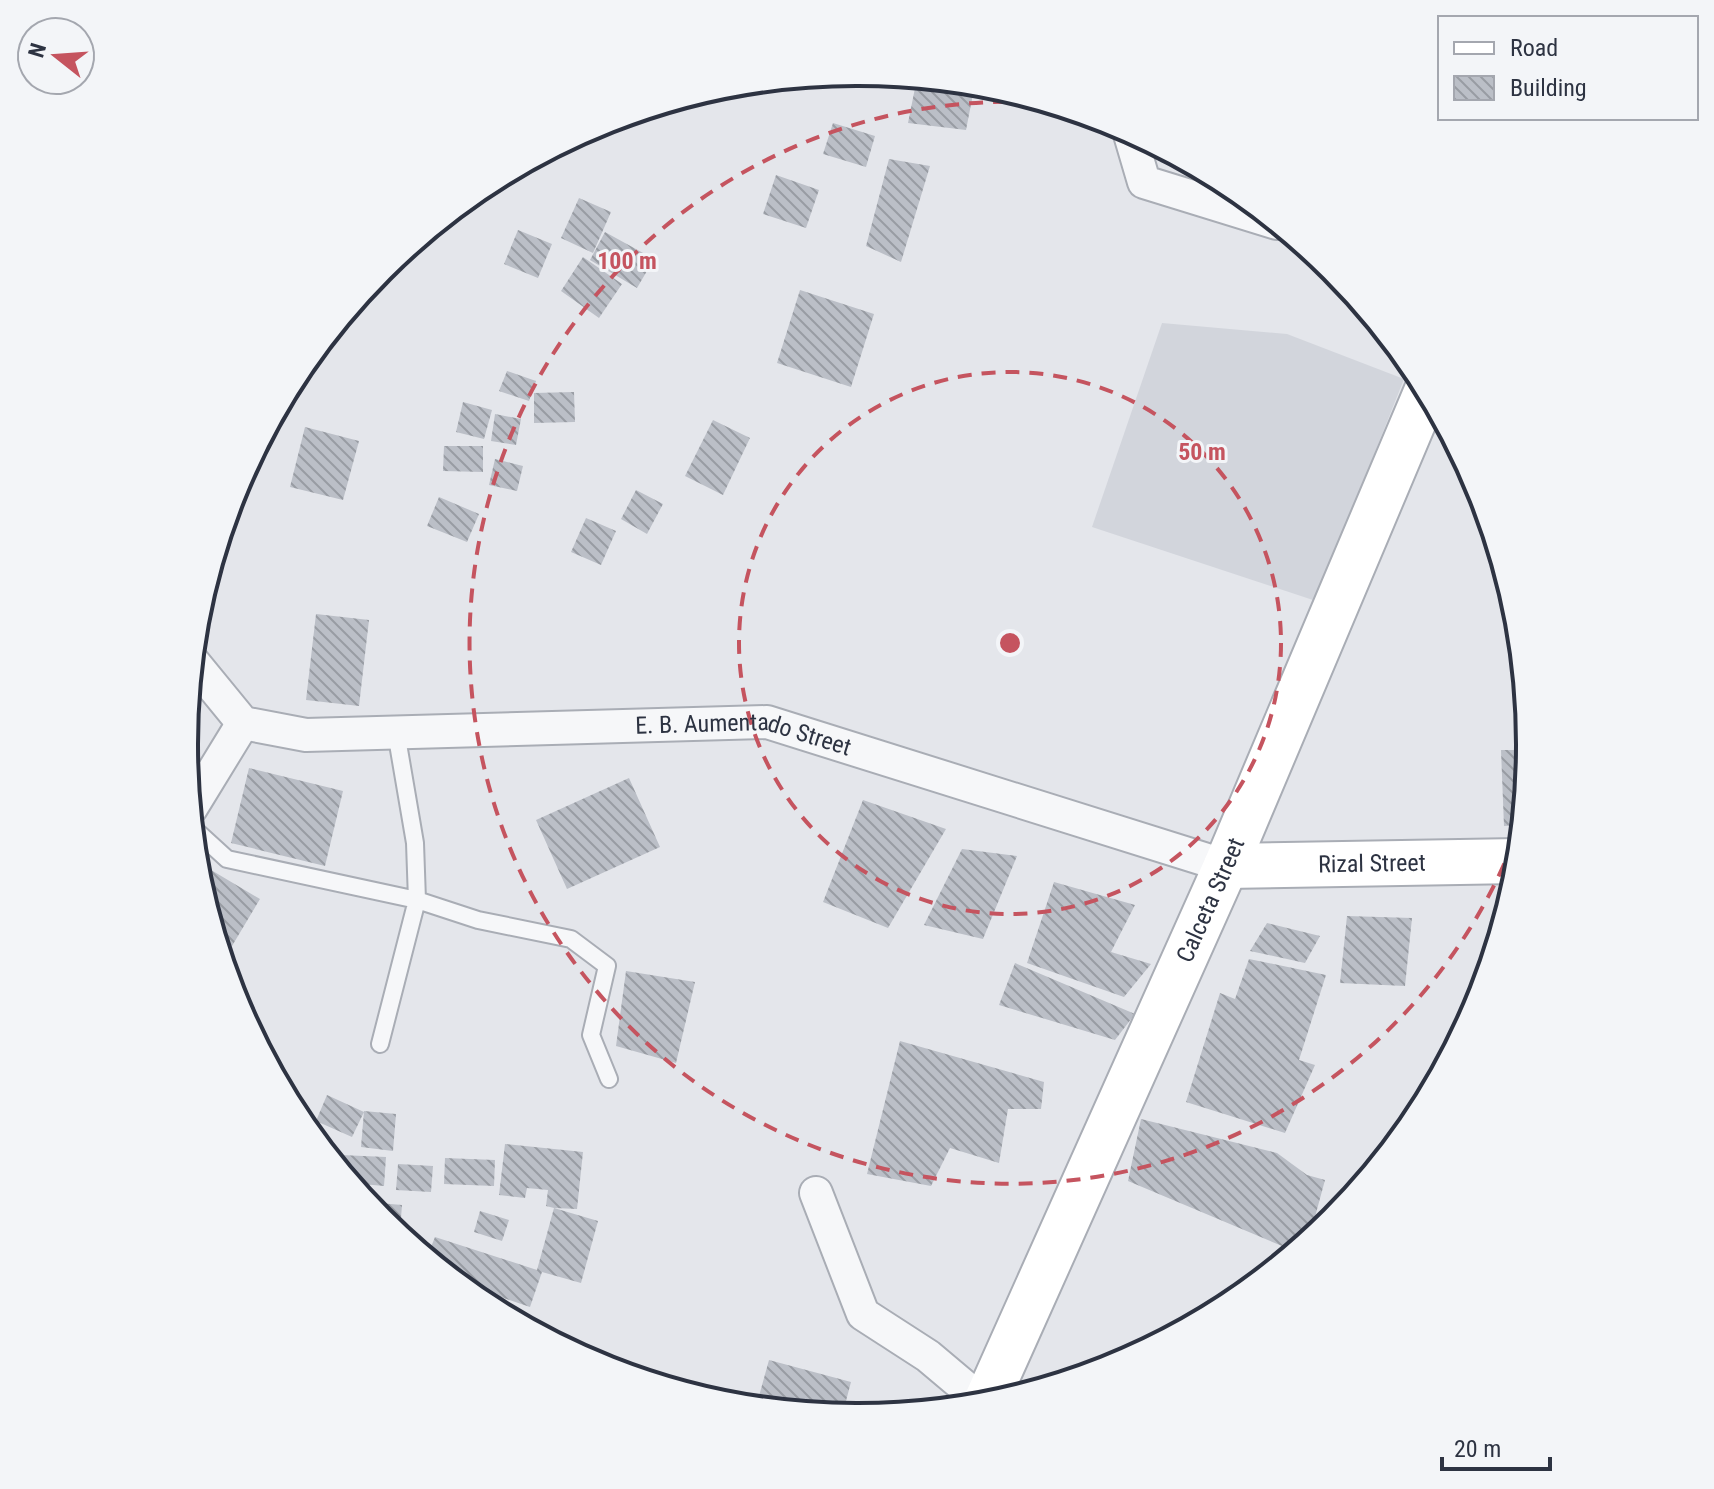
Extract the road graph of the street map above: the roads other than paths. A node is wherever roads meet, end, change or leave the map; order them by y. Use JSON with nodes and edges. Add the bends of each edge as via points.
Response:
{"nodes":[{"id":1,"x":1134,"y":147,"type":"edge"},
{"id":2,"x":1246,"y":213,"type":"edge"},
{"id":3,"x":1421,"y":405,"type":"edge"},
{"id":4,"x":203,"y":674,"type":"edge"},
{"id":5,"x":243,"y":723,"type":"junction"},
{"id":6,"x":396,"y":732,"type":"junction"},
{"id":7,"x":200,"y":793,"type":"edge"},
{"id":8,"x":206,"y":839,"type":"edge"},
{"id":9,"x":1505,"y":861,"type":"edge"},
{"id":10,"x":1226,"y":866,"type":"junction"},
{"id":11,"x":417,"y":900,"type":"junction"},
{"id":12,"x":380,"y":1044,"type":"dead end"},
{"id":13,"x":609,"y":1079,"type":"dead end"},
{"id":14,"x":816,"y":1193,"type":"dead end"},
{"id":15,"x":992,"y":1389,"type":"edge"},
{"id":16,"x":971,"y":1392,"type":"edge"}],
"edges":[{"from":1,"to":2,"type":"street","via":[[1144,182]]},
{"from":3,"to":10,"type":"main road","name":"Calceta Street"},
{"from":4,"to":5,"type":"street"},
{"from":5,"to":6,"type":"street","name":"E. B. Aumentado Street","via":[[306,735]]},
{"from":5,"to":7,"type":"street"},
{"from":6,"to":10,"type":"street","name":"E. B. Aumentado Street","via":[[767,722]]},
{"from":6,"to":11,"type":"lane","via":[[415,843]]},
{"from":8,"to":11,"type":"lane","via":[[227,859]]},
{"from":9,"to":10,"type":"main road","name":"Rizal Street"},
{"from":10,"to":15,"type":"main road","name":"Calceta Street"},
{"from":11,"to":12,"type":"lane"},
{"from":11,"to":13,"type":"lane","via":[[478,920],[571,939],[607,966],[591,1035]]},
{"from":14,"to":16,"type":"street","via":[[863,1314],[928,1356]]}]}
